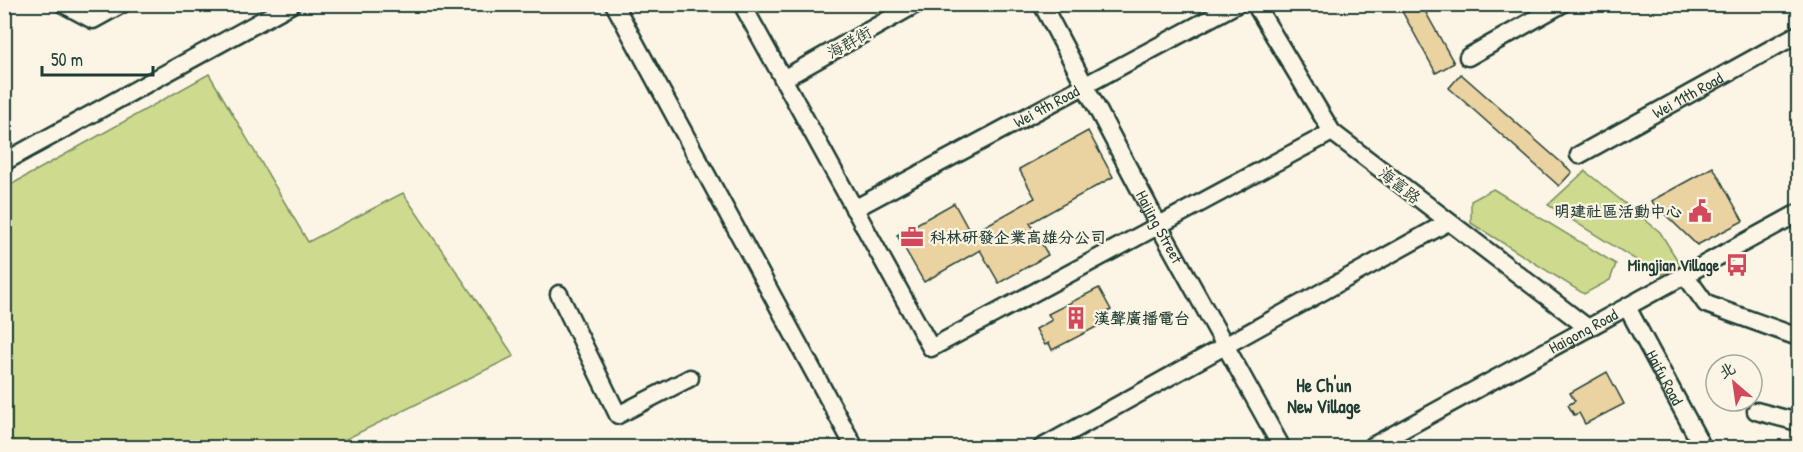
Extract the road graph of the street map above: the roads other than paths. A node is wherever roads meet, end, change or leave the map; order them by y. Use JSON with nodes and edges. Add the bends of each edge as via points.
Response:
{"nodes":[{"id":1,"x":63,"y":4,"type":"edge"},
{"id":2,"x":122,"y":4,"type":"edge"},
{"id":3,"x":292,"y":4,"type":"edge"},
{"id":4,"x":614,"y":4,"type":"edge"},
{"id":5,"x":742,"y":4,"type":"edge"},
{"id":6,"x":916,"y":4,"type":"edge"},
{"id":7,"x":1042,"y":4,"type":"edge"},
{"id":8,"x":1237,"y":4,"type":"edge"},
{"id":9,"x":1255,"y":4,"type":"edge"},
{"id":10,"x":1562,"y":4,"type":"edge"},
{"id":11,"x":1798,"y":34,"type":"edge"},
{"id":12,"x":1468,"y":57,"type":"dead end"},
{"id":13,"x":783,"y":79,"type":"junction"},
{"id":14,"x":1086,"y":85,"type":"junction"},
{"id":15,"x":1332,"y":132,"type":"junction"},
{"id":16,"x":1579,"y":155,"type":"dead end"},
{"id":17,"x":4,"y":162,"type":"edge"},
{"id":18,"x":854,"y":209,"type":"junction"},
{"id":19,"x":1798,"y":213,"type":"edge"},
{"id":20,"x":1448,"y":222,"type":"junction"},
{"id":21,"x":1160,"y":226,"type":"junction"},
{"id":22,"x":1684,"y":275,"type":"junction"},
{"id":23,"x":559,"y":294,"type":"dead end"},
{"id":24,"x":1627,"y":307,"type":"junction"},
{"id":25,"x":1588,"y":328,"type":"junction"},
{"id":26,"x":1798,"y":337,"type":"edge"},
{"id":27,"x":1225,"y":344,"type":"junction"},
{"id":28,"x":690,"y":378,"type":"dead end"},
{"id":29,"x":1764,"y":413,"type":"edge"},
{"id":30,"x":1798,"y":422,"type":"edge"},
{"id":31,"x":855,"y":447,"type":"edge"},
{"id":32,"x":1041,"y":447,"type":"edge"},
{"id":33,"x":1282,"y":447,"type":"edge"},
{"id":34,"x":1369,"y":447,"type":"edge"},
{"id":35,"x":1703,"y":447,"type":"edge"}],
"edges":[{"from":1,"to":2,"type":"street","via":[[93,20]]},
{"from":3,"to":17,"type":"street"},
{"from":4,"to":31,"type":"street"},
{"from":5,"to":13,"type":"street"},
{"from":6,"to":13,"type":"street","name":"海群街"},
{"from":7,"to":14,"type":"street","name":"Haijing Street"},
{"from":8,"to":14,"type":"street","name":"Wei 9th Road"},
{"from":9,"to":15,"type":"street","name":"海富路"},
{"from":10,"to":12,"type":"street"},
{"from":11,"to":16,"type":"street","name":"Wei 11th Road"},
{"from":13,"to":18,"type":"street"},
{"from":14,"to":18,"type":"street","name":"Wei 9th Road"},
{"from":14,"to":21,"type":"street","name":"Haijing Street"},
{"from":15,"to":20,"type":"street","name":"海富路"},
{"from":15,"to":21,"type":"street"},
{"from":18,"to":21,"type":"street","via":[[931,348]]},
{"from":19,"to":22,"type":"street","name":"Haigong Road"},
{"from":20,"to":25,"type":"street","name":"海富路"},
{"from":20,"to":27,"type":"street"},
{"from":21,"to":27,"type":"street","name":"Haijing Street"},
{"from":22,"to":24,"type":"street","name":"Haigong Road"},
{"from":22,"to":26,"type":"street","via":[[1706,304]]},
{"from":23,"to":28,"type":"street","via":[[618,415]]},
{"from":24,"to":25,"type":"street","name":"Haigong Road"},
{"from":24,"to":35,"type":"street","name":"Haifu Road"},
{"from":25,"to":34,"type":"street","name":"Haigong Road"},
{"from":27,"to":32,"type":"street"},
{"from":27,"to":33,"type":"street","name":"Haijing Street"},
{"from":29,"to":30,"type":"street"}]}
